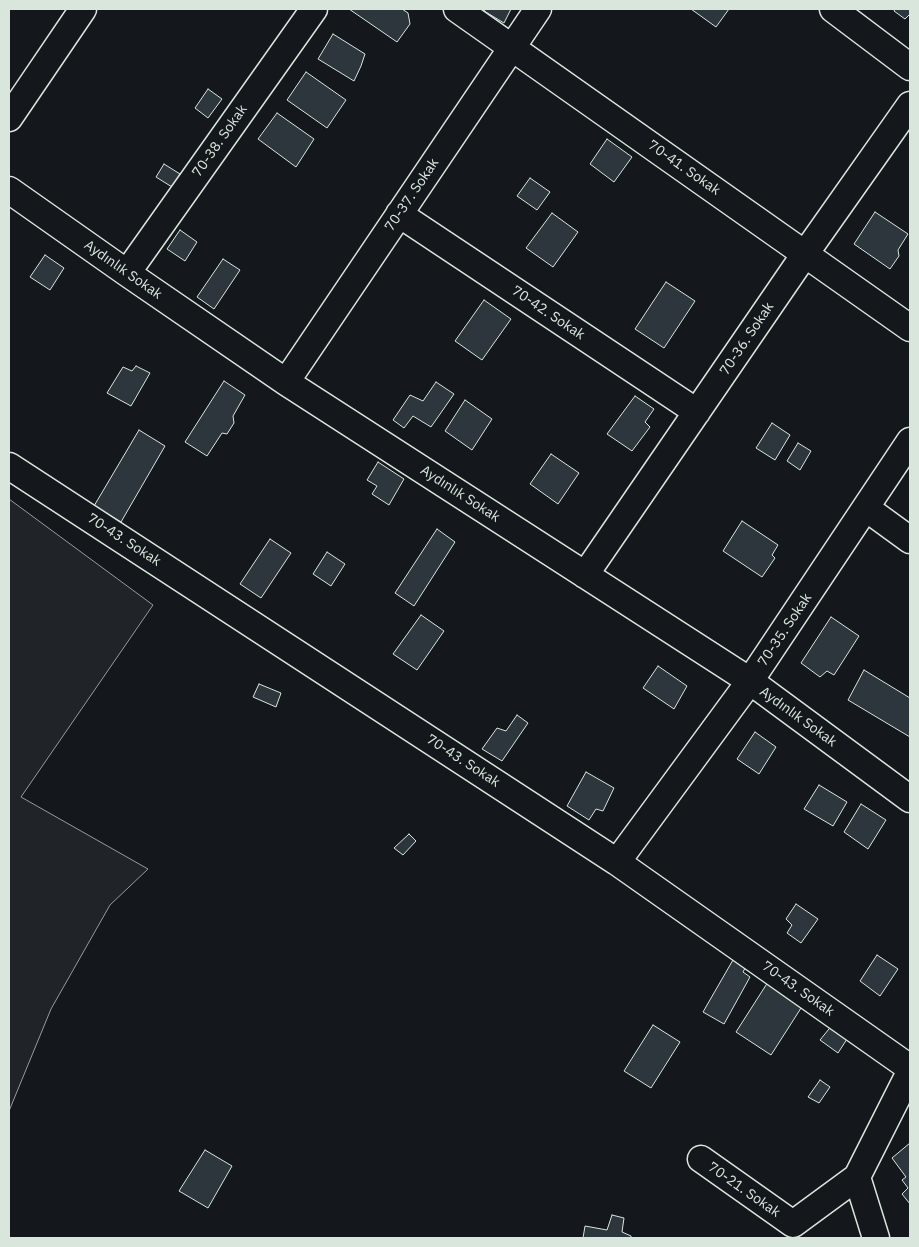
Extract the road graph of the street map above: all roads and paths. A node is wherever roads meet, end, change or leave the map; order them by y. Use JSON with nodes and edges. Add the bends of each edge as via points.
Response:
{"nodes":[{"id":1,"x":83,"y":9,"type":"edge"},
{"id":2,"x":314,"y":9,"type":"edge"},
{"id":3,"x":457,"y":9,"type":"edge"},
{"id":4,"x":538,"y":9,"type":"edge"},
{"id":5,"x":833,"y":9,"type":"edge"},
{"id":6,"x":512,"y":47,"type":"junction"},
{"id":7,"x":910,"y":67,"type":"edge"},
{"id":8,"x":910,"y":106,"type":"edge"},
{"id":9,"x":9,"y":118,"type":"edge"},
{"id":10,"x":9,"y":190,"type":"edge"},
{"id":11,"x":399,"y":214,"type":"junction"},
{"id":12,"x":805,"y":254,"type":"junction"},
{"id":13,"x":127,"y":273,"type":"junction"},
{"id":14,"x":910,"y":328,"type":"edge"},
{"id":15,"x":286,"y":382,"type":"junction"},
{"id":16,"x":697,"y":412,"type":"junction"},
{"id":17,"x":910,"y":441,"type":"edge"},
{"id":18,"x":9,"y":466,"type":"edge"},
{"id":19,"x":866,"y":508,"type":"junction"},
{"id":20,"x":910,"y":540,"type":"edge"},
{"id":21,"x":585,"y":574,"type":"junction"},
{"id":22,"x":750,"y":681,"type":"junction"},
{"id":23,"x":910,"y":799,"type":"edge"},
{"id":24,"x":617,"y":862,"type":"junction"},
{"id":25,"x":910,"y":1068,"type":"edge"},
{"id":26,"x":910,"y":1072,"type":"edge"},
{"id":27,"x":701,"y":1159,"type":"dead end"},
{"id":28,"x":857,"y":1177,"type":"junction"},
{"id":29,"x":876,"y":1238,"type":"edge"}],
"edges":[{"from":1,"to":9,"type":"street"},
{"from":2,"to":13,"type":"street","name":"70-38. Sokak"},
{"from":3,"to":6,"type":"street","name":"70-41. Sokak"},
{"from":4,"to":6,"type":"street","name":"70-37. Sokak"},
{"from":5,"to":7,"type":"street"},
{"from":6,"to":11,"type":"street","name":"70-37. Sokak"},
{"from":6,"to":12,"type":"street","name":"70-41. Sokak"},
{"from":8,"to":12,"type":"street","name":"70-36. Sokak"},
{"from":10,"to":13,"type":"street","name":"Aydınlık Sokak"},
{"from":11,"to":15,"type":"street","name":"70-37. Sokak"},
{"from":11,"to":16,"type":"street","name":"70-42. Sokak"},
{"from":12,"to":14,"type":"street","name":"70-41. Sokak"},
{"from":12,"to":16,"type":"street","name":"70-36. Sokak"},
{"from":13,"to":15,"type":"street","name":"Aydınlık Sokak"},
{"from":15,"to":21,"type":"street","name":"Aydınlık Sokak"},
{"from":16,"to":21,"type":"street","name":"70-36. Sokak"},
{"from":17,"to":19,"type":"street","name":"70-35. Sokak"},
{"from":18,"to":24,"type":"street","name":"70-43. Sokak"},
{"from":19,"to":20,"type":"street"},
{"from":19,"to":22,"type":"street","name":"70-35. Sokak"},
{"from":21,"to":22,"type":"street","name":"Aydınlık Sokak"},
{"from":22,"to":23,"type":"street","name":"Aydınlık Sokak"},
{"from":22,"to":24,"type":"street","name":"70-35. Sokak"},
{"from":24,"to":25,"type":"street","name":"70-43. Sokak"},
{"from":26,"to":28,"type":"street"},
{"from":27,"to":28,"type":"street","name":"70-21. Sokak","via":[[794,1224]]},
{"from":28,"to":29,"type":"street"}]}
